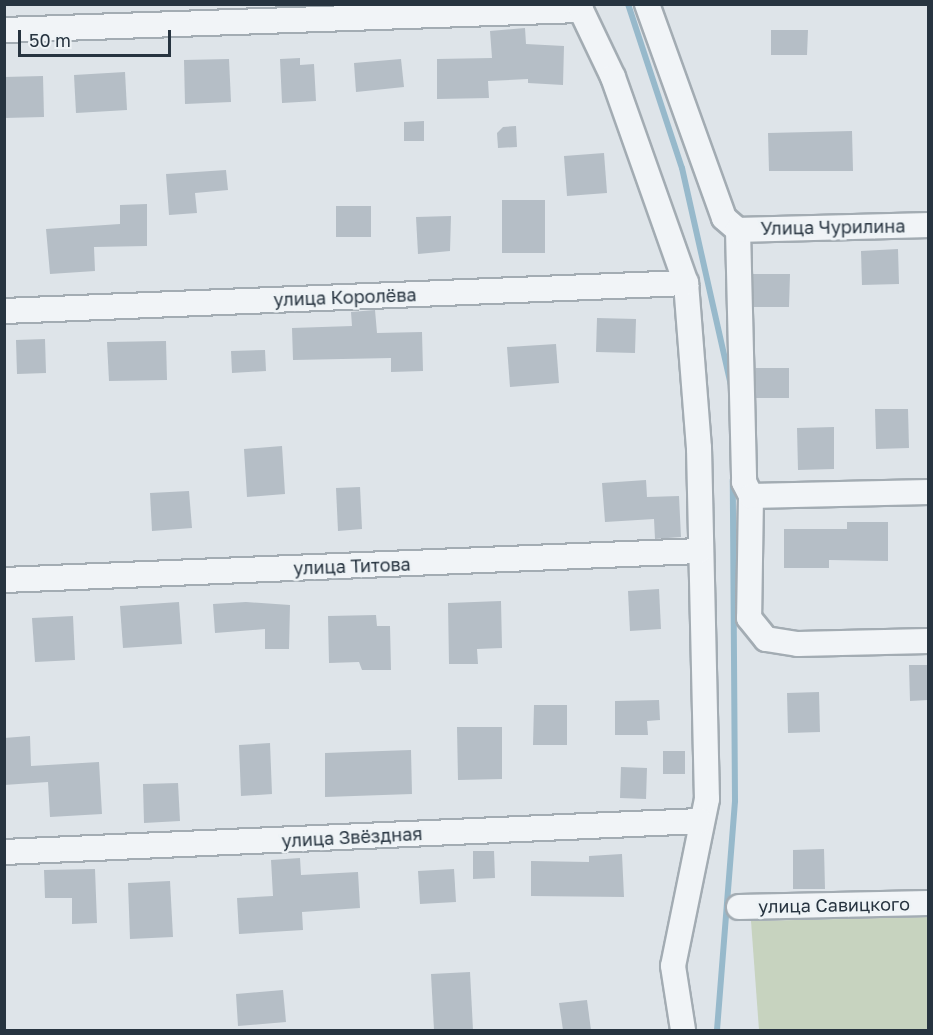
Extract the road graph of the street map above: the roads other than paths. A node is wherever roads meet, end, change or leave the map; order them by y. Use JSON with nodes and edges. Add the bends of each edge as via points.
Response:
{"nodes":[{"id":1,"x":647,"y":4,"type":"edge"},
{"id":2,"x":4,"y":30,"type":"edge"},
{"id":3,"x":928,"y":225,"type":"edge"},
{"id":4,"x":738,"y":230,"type":"junction"},
{"id":5,"x":686,"y":283,"type":"junction"},
{"id":6,"x":4,"y":311,"type":"edge"},
{"id":7,"x":928,"y":492,"type":"edge"},
{"id":8,"x":752,"y":496,"type":"junction"},
{"id":9,"x":699,"y":551,"type":"junction"},
{"id":10,"x":4,"y":580,"type":"edge"},
{"id":11,"x":928,"y":641,"type":"edge"},
{"id":12,"x":700,"y":821,"type":"junction"},
{"id":13,"x":4,"y":852,"type":"edge"},
{"id":14,"x":928,"y":903,"type":"edge"},
{"id":15,"x":739,"y":907,"type":"dead end"},
{"id":16,"x":683,"y":1030,"type":"edge"}],
"edges":[{"from":1,"to":4,"type":"street","via":[[724,218]]},
{"from":2,"to":5,"type":"street","via":[[581,10],[613,77]]},
{"from":3,"to":4,"type":"street","name":"Улица Чурилина"},
{"from":4,"to":8,"type":"street","via":[[744,482]]},
{"from":5,"to":6,"type":"street","name":"улица Королёва"},
{"from":5,"to":9,"type":"street","via":[[699,448]]},
{"from":7,"to":8,"type":"street"},
{"from":8,"to":11,"type":"street","via":[[749,618],[766,639],[798,644]]},
{"from":9,"to":10,"type":"street","name":"улица Титова"},
{"from":9,"to":12,"type":"street","via":[[707,799]]},
{"from":12,"to":13,"type":"street","name":"улица Звёздная"},
{"from":12,"to":16,"type":"street","via":[[673,966]]},
{"from":14,"to":15,"type":"street","name":"улица Савицкого"}]}
